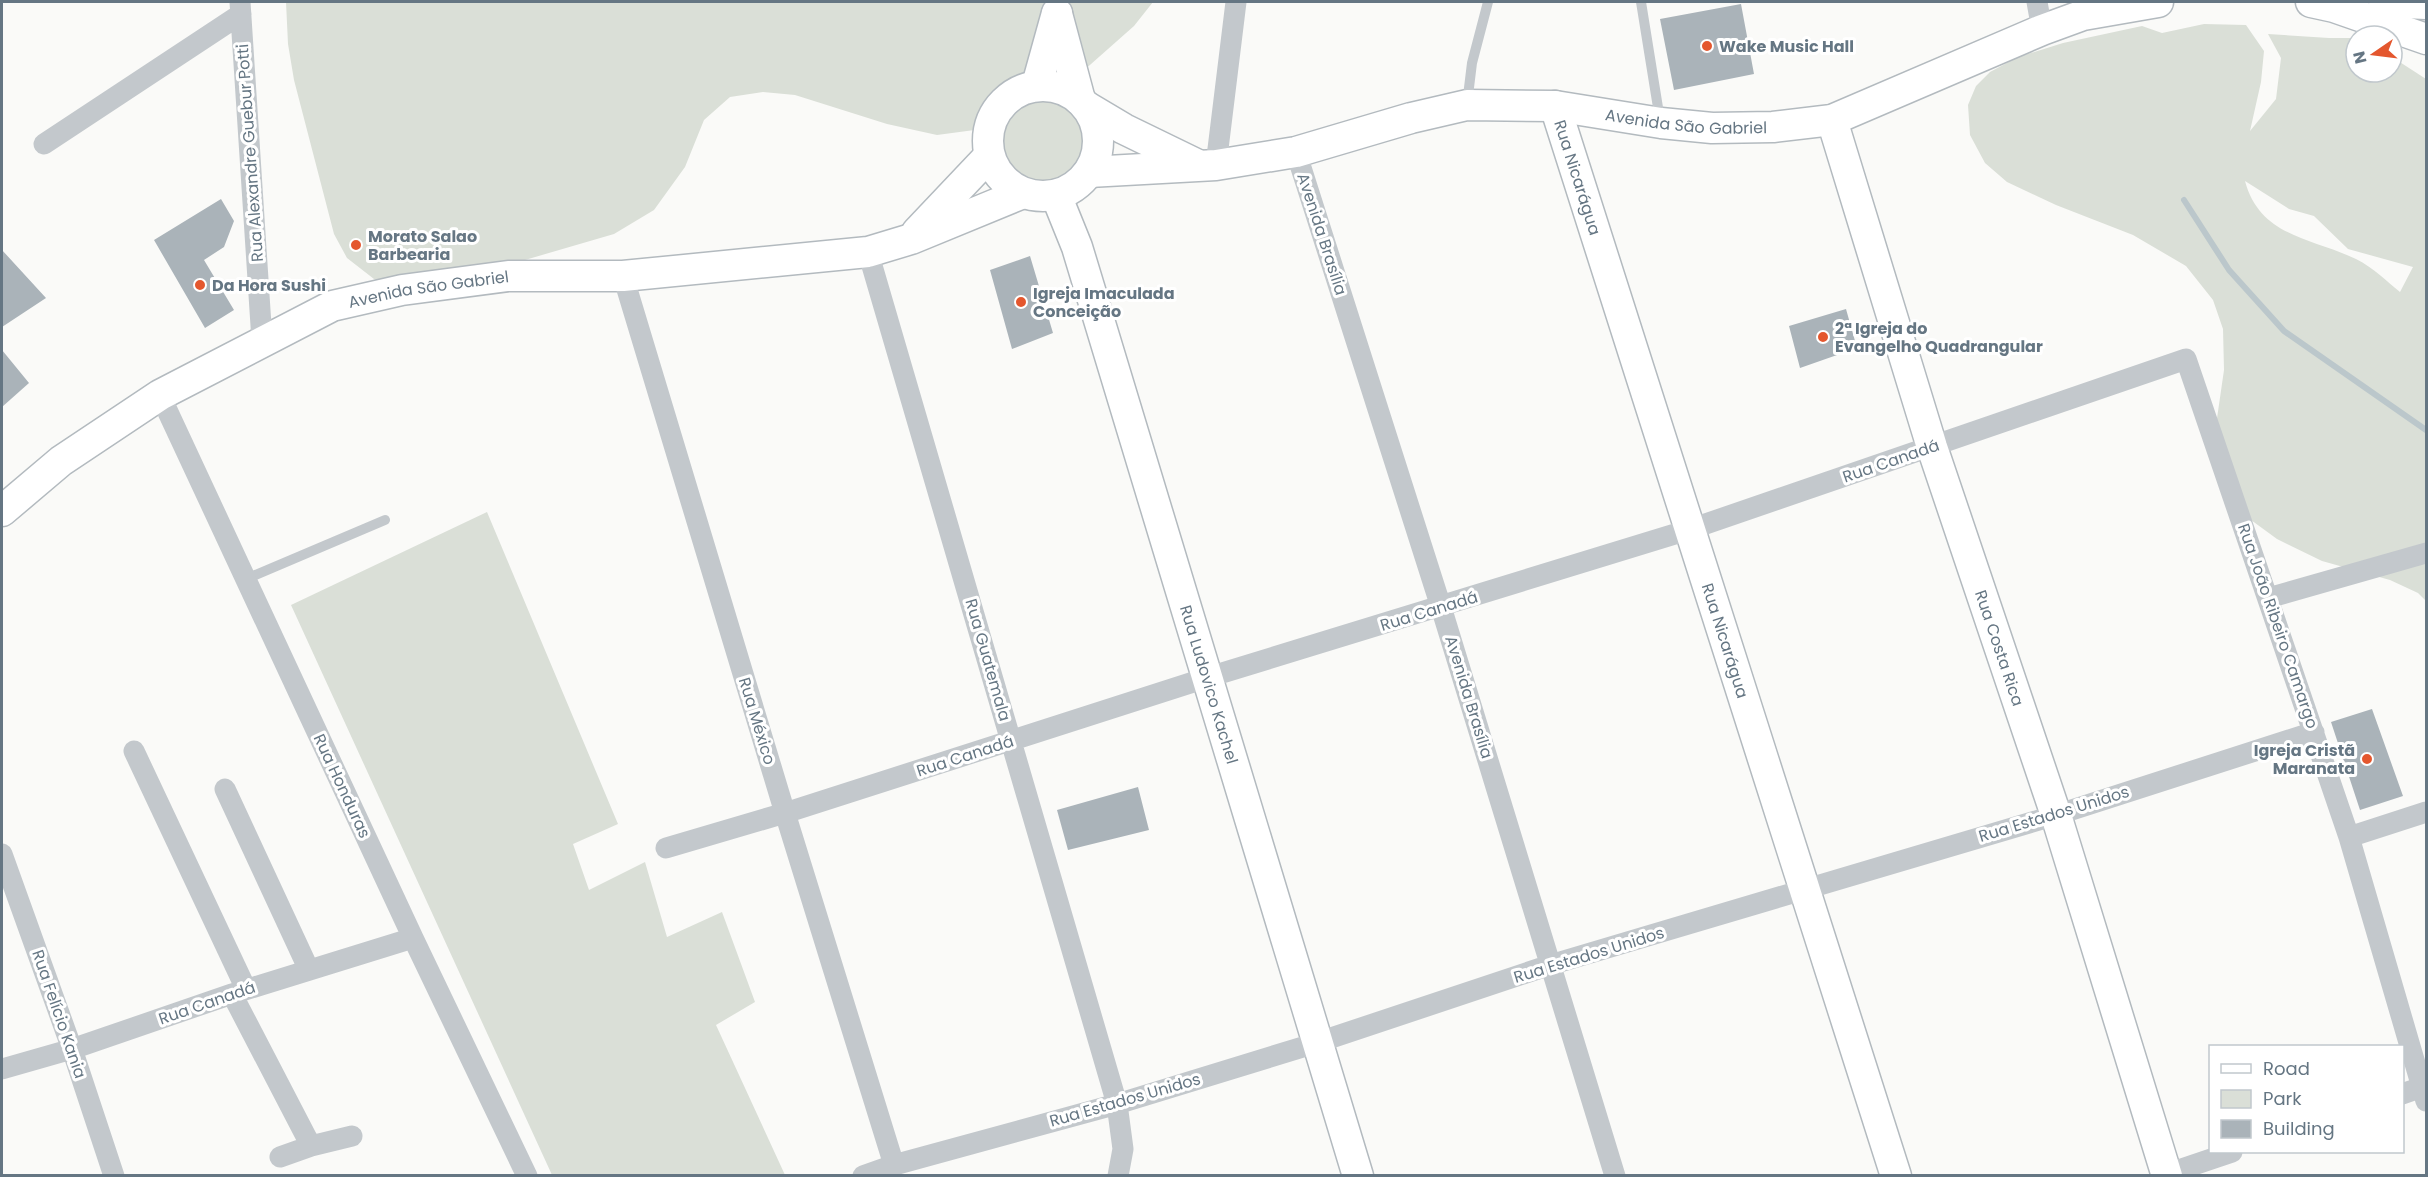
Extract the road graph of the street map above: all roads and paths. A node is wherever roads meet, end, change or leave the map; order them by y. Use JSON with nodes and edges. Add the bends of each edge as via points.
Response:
{"nodes":[{"id":1,"x":1236,"y":2,"type":"edge"},
{"id":2,"x":1488,"y":2,"type":"edge"},
{"id":3,"x":1641,"y":2,"type":"edge"},
{"id":4,"x":2158,"y":2,"type":"edge"},
{"id":5,"x":2311,"y":2,"type":"edge"},
{"id":6,"x":2384,"y":2,"type":"edge"},
{"id":7,"x":2427,"y":4,"type":"edge"},
{"id":8,"x":240,"y":8,"type":"edge"},
{"id":9,"x":1058,"y":8,"type":"edge"},
{"id":10,"x":2040,"y":16,"type":"edge"},
{"id":11,"x":2427,"y":39,"type":"edge"},
{"id":12,"x":1037,"y":86,"type":"junction"},
{"id":13,"x":1083,"y":104,"type":"junction"},
{"id":14,"x":1467,"y":105,"type":"junction"},
{"id":15,"x":1555,"y":106,"type":"junction"},
{"id":16,"x":1833,"y":120,"type":"junction"},
{"id":17,"x":1661,"y":123,"type":"junction"},
{"id":18,"x":44,"y":144,"type":"dead end"},
{"id":19,"x":1296,"y":152,"type":"junction"},
{"id":20,"x":989,"y":156,"type":"junction"},
{"id":21,"x":1207,"y":165,"type":"junction"},
{"id":22,"x":1089,"y":172,"type":"junction"},
{"id":23,"x":1023,"y":193,"type":"junction"},
{"id":24,"x":1056,"y":195,"type":"junction"},
{"id":25,"x":911,"y":239,"type":"junction"},
{"id":26,"x":868,"y":252,"type":"junction"},
{"id":27,"x":623,"y":276,"type":"junction"},
{"id":28,"x":262,"y":341,"type":"junction"},
{"id":29,"x":2186,"y":359,"type":"joint"},
{"id":30,"x":160,"y":395,"type":"junction"},
{"id":31,"x":1932,"y":447,"type":"junction"},
{"id":32,"x":2,"y":511,"type":"edge"},
{"id":33,"x":385,"y":520,"type":"dead end"},
{"id":34,"x":1688,"y":530,"type":"junction"},
{"id":35,"x":2427,"y":553,"type":"edge"},
{"id":36,"x":246,"y":579,"type":"junction"},
{"id":37,"x":2268,"y":598,"type":"junction"},
{"id":38,"x":1441,"y":607,"type":"junction"},
{"id":39,"x":1209,"y":677,"type":"junction"},
{"id":40,"x":2314,"y":732,"type":"junction"},
{"id":41,"x":1012,"y":741,"type":"junction"},
{"id":42,"x":134,"y":751,"type":"dead end"},
{"id":43,"x":225,"y":789,"type":"dead end"},
{"id":44,"x":2427,"y":812,"type":"edge"},
{"id":45,"x":785,"y":813,"type":"junction"},
{"id":46,"x":2056,"y":815,"type":"junction"},
{"id":47,"x":2349,"y":837,"type":"junction"},
{"id":48,"x":666,"y":848,"type":"dead end"},
{"id":49,"x":2,"y":854,"type":"edge"},
{"id":50,"x":1804,"y":890,"type":"junction"},
{"id":51,"x":413,"y":939,"type":"junction"},
{"id":52,"x":1550,"y":965,"type":"junction"},
{"id":53,"x":309,"y":970,"type":"junction"},
{"id":54,"x":239,"y":992,"type":"junction"},
{"id":55,"x":1316,"y":1042,"type":"junction"},
{"id":56,"x":72,"y":1049,"type":"junction"},
{"id":57,"x":2,"y":1069,"type":"edge"},
{"id":58,"x":2417,"y":1094,"type":"edge"},
{"id":59,"x":1116,"y":1104,"type":"junction"},
{"id":60,"x":352,"y":1136,"type":"dead end"},
{"id":61,"x":311,"y":1146,"type":"junction"},
{"id":62,"x":2229,"y":1153,"type":"edge"},
{"id":63,"x":280,"y":1157,"type":"dead end"},
{"id":64,"x":894,"y":1165,"type":"junction"},
{"id":65,"x":2165,"y":1175,"type":"edge"},
{"id":66,"x":114,"y":1176,"type":"edge"},
{"id":67,"x":527,"y":1176,"type":"edge"},
{"id":68,"x":863,"y":1176,"type":"edge"},
{"id":69,"x":1118,"y":1176,"type":"edge"},
{"id":70,"x":1358,"y":1176,"type":"edge"},
{"id":71,"x":1616,"y":1176,"type":"edge"},
{"id":72,"x":1896,"y":1176,"type":"edge"}],
"edges":[{"from":1,"to":21,"type":"street"},
{"from":2,"to":14,"type":"lane","via":[[1472,63]]},
{"from":3,"to":17,"type":"lane"},
{"from":4,"to":10,"type":"main road","name":"Avenida São Gabriel","via":[[2083,15]]},
{"from":5,"to":11,"type":"main road"},
{"from":6,"to":7,"type":"main road"},
{"from":8,"to":18,"type":"street"},
{"from":8,"to":28,"type":"street","name":"Rua Alexandre Guebur Potti"},
{"from":9,"to":12,"type":"main road"},
{"from":9,"to":13,"type":"main road"},
{"from":10,"to":16,"type":"main road","name":"Avenida São Gabriel"},
{"from":12,"to":13,"type":"main road","via":[[1060,89]]},
{"from":12,"to":20,"type":"main road","via":[[1019,91],[1003,102],[992,118],[987,136]]},
{"from":13,"to":21,"type":"main road","via":[[1124,129]]},
{"from":13,"to":22,"type":"main road","via":[[1096,128],[1097,151]]},
{"from":14,"to":15,"type":"main road","name":"Avenida São Gabriel"},
{"from":14,"to":19,"type":"main road","name":"Avenida São Gabriel"},
{"from":15,"to":17,"type":"main road","name":"Avenida São Gabriel"},
{"from":15,"to":34,"type":"main road","name":"Rua Nicarágua"},
{"from":16,"to":17,"type":"main road","name":"Avenida São Gabriel","via":[[1722,128]]},
{"from":16,"to":31,"type":"main road","name":"Rua Costa Rica"},
{"from":19,"to":21,"type":"main road","name":"Avenida São Gabriel"},
{"from":19,"to":38,"type":"street","name":"Avenida Brasília"},
{"from":20,"to":23,"type":"main road","via":[[1002,178]]},
{"from":20,"to":25,"type":"main road","name":"Avenida São Gabriel"},
{"from":21,"to":22,"type":"main road","name":"Avenida São Gabriel"},
{"from":22,"to":24,"type":"main road","via":[[1069,190]]},
{"from":23,"to":24,"type":"main road"},
{"from":23,"to":25,"type":"main road","name":"Avenida São Gabriel"},
{"from":24,"to":39,"type":"main road","name":"Rua Ludovico Kachel","via":[[1077,247]]},
{"from":25,"to":26,"type":"main road","name":"Avenida São Gabriel"},
{"from":26,"to":27,"type":"main road","name":"Avenida São Gabriel"},
{"from":26,"to":41,"type":"street","name":"Rua Guatemala"},
{"from":27,"to":28,"type":"main road","name":"Avenida São Gabriel","via":[[508,276],[402,290],[332,306]]},
{"from":27,"to":45,"type":"street","name":"Rua México"},
{"from":28,"to":30,"type":"main road","name":"Avenida São Gabriel"},
{"from":29,"to":31,"type":"street","name":"Rua Canadá"},
{"from":29,"to":37,"type":"street","name":"Rua João Ribeiro Camargo"},
{"from":30,"to":32,"type":"main road","name":"Avenida São Gabriel","via":[[61,460]]},
{"from":30,"to":36,"type":"street","name":"Rua Honduras"},
{"from":31,"to":34,"type":"street","name":"Rua Canadá"},
{"from":31,"to":46,"type":"main road","name":"Rua Costa Rica"},
{"from":33,"to":36,"type":"lane"},
{"from":34,"to":38,"type":"street","name":"Rua Canadá"},
{"from":34,"to":50,"type":"main road","name":"Rua Nicarágua"},
{"from":35,"to":37,"type":"street"},
{"from":36,"to":51,"type":"street","name":"Rua Honduras"},
{"from":37,"to":40,"type":"street","name":"Rua João Ribeiro Camargo"},
{"from":38,"to":39,"type":"street","name":"Rua Canadá"},
{"from":38,"to":52,"type":"street","name":"Avenida Brasília"},
{"from":39,"to":41,"type":"street","name":"Rua Canadá"},
{"from":39,"to":55,"type":"main road","name":"Rua Ludovico Kachel"},
{"from":40,"to":46,"type":"street","name":"Rua Estados Unidos"},
{"from":40,"to":47,"type":"street","name":"Rua João Ribeiro Camargo"},
{"from":41,"to":45,"type":"street","name":"Rua Canadá"},
{"from":41,"to":59,"type":"street","name":"Rua Guatemala"},
{"from":42,"to":54,"type":"street"},
{"from":43,"to":53,"type":"street"},
{"from":44,"to":47,"type":"street"},
{"from":45,"to":48,"type":"street","name":"Rua Canadá"},
{"from":45,"to":64,"type":"street","name":"Rua México"},
{"from":46,"to":50,"type":"street","name":"Rua Estados Unidos"},
{"from":46,"to":65,"type":"main road","name":"Rua Costa Rica"},
{"from":47,"to":58,"type":"street","name":"Rua João Ribeiro Camargo"},
{"from":49,"to":56,"type":"street","name":"Rua Felício Kania"},
{"from":50,"to":52,"type":"street","name":"Rua Estados Unidos"},
{"from":50,"to":72,"type":"main road","name":"Rua Nicarágua"},
{"from":51,"to":53,"type":"street","name":"Rua Canadá"},
{"from":51,"to":67,"type":"street","name":"Rua Honduras"},
{"from":52,"to":55,"type":"street","name":"Rua Estados Unidos"},
{"from":52,"to":71,"type":"street","name":"Avenida Brasília"},
{"from":53,"to":54,"type":"street","name":"Rua Canadá"},
{"from":54,"to":56,"type":"street","name":"Rua Canadá"},
{"from":54,"to":61,"type":"street"},
{"from":55,"to":59,"type":"street","name":"Rua Estados Unidos"},
{"from":55,"to":70,"type":"main road","name":"Rua Ludovico Kachel"},
{"from":56,"to":57,"type":"street","name":"Rua Canadá"},
{"from":56,"to":66,"type":"street","name":"Rua Felício Kania"},
{"from":59,"to":64,"type":"street","name":"Rua Estados Unidos"},
{"from":59,"to":69,"type":"street","name":"Rua Guatemala","via":[[1123,1149]]},
{"from":60,"to":61,"type":"street"},
{"from":61,"to":63,"type":"street"},
{"from":62,"to":65,"type":"street"},
{"from":64,"to":68,"type":"street","name":"Rua Estados Unidos"}]}
